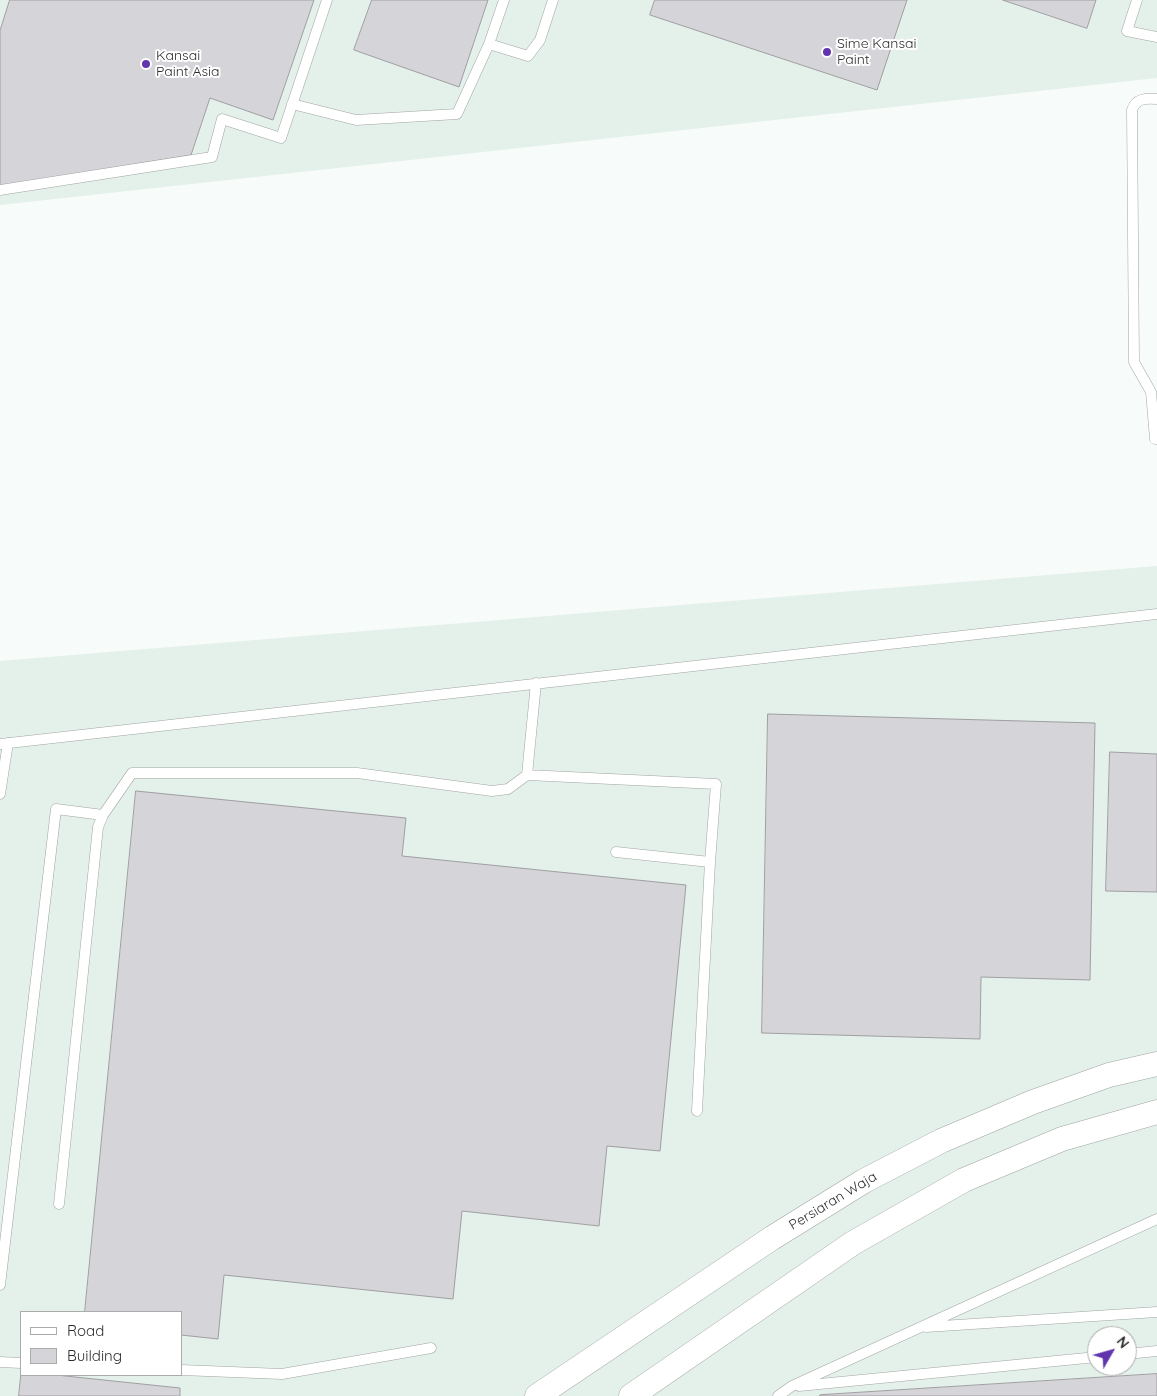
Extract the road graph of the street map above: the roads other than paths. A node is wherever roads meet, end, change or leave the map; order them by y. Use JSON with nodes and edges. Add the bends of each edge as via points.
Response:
{"nodes":[{"id":1,"x":326,"y":0,"type":"edge"},
{"id":2,"x":504,"y":0,"type":"edge"},
{"id":3,"x":553,"y":0,"type":"edge"},
{"id":4,"x":1137,"y":0,"type":"edge"},
{"id":5,"x":1157,"y":37,"type":"edge"},
{"id":6,"x":489,"y":44,"type":"junction"},
{"id":7,"x":1157,"y":98,"type":"edge"},
{"id":8,"x":292,"y":104,"type":"junction"},
{"id":9,"x":0,"y":190,"type":"edge"},
{"id":10,"x":1157,"y":439,"type":"edge"},
{"id":11,"x":1157,"y":614,"type":"edge"},
{"id":12,"x":536,"y":683,"type":"junction"},
{"id":13,"x":4,"y":743,"type":"edge"},
{"id":14,"x":527,"y":775,"type":"junction"},
{"id":15,"x":0,"y":794,"type":"edge"},
{"id":16,"x":103,"y":815,"type":"junction"},
{"id":17,"x":616,"y":852,"type":"dead end"},
{"id":18,"x":710,"y":862,"type":"junction"},
{"id":19,"x":1157,"y":1064,"type":"edge"},
{"id":20,"x":697,"y":1111,"type":"dead end"},
{"id":21,"x":1157,"y":1112,"type":"edge"},
{"id":22,"x":59,"y":1204,"type":"dead end"},
{"id":23,"x":1157,"y":1219,"type":"edge"},
{"id":24,"x":0,"y":1285,"type":"edge"},
{"id":25,"x":1157,"y":1312,"type":"edge"},
{"id":26,"x":920,"y":1327,"type":"junction"},
{"id":27,"x":431,"y":1348,"type":"dead end"},
{"id":28,"x":1157,"y":1351,"type":"edge"},
{"id":29,"x":1137,"y":1353,"type":"edge"},
{"id":30,"x":1087,"y":1358,"type":"edge"},
{"id":31,"x":0,"y":1362,"type":"edge"},
{"id":32,"x":20,"y":1363,"type":"edge"},
{"id":33,"x":182,"y":1370,"type":"edge"},
{"id":34,"x":792,"y":1386,"type":"junction"},
{"id":35,"x":537,"y":1396,"type":"edge"},
{"id":36,"x":631,"y":1396,"type":"edge"},
{"id":37,"x":778,"y":1396,"type":"edge"}],
"edges":[{"from":1,"to":8,"type":"lane"},
{"from":2,"to":6,"type":"lane"},
{"from":3,"to":6,"type":"lane","via":[[540,40],[528,56]]},
{"from":4,"to":5,"type":"lane","via":[[1127,31]]},
{"from":6,"to":8,"type":"lane","via":[[457,114],[356,120]]},
{"from":7,"to":10,"type":"lane","via":[[1141,99],[1132,110],[1134,362],[1151,392]]},
{"from":8,"to":9,"type":"lane","via":[[281,138],[222,118],[212,156]]},
{"from":11,"to":12,"type":"lane"},
{"from":12,"to":13,"type":"lane"},
{"from":12,"to":14,"type":"lane"},
{"from":13,"to":15,"type":"lane"},
{"from":14,"to":16,"type":"lane","via":[[508,788],[492,791],[356,773],[132,773]]},
{"from":14,"to":18,"type":"lane","via":[[716,784]]},
{"from":16,"to":22,"type":"lane","via":[[98,827]]},
{"from":16,"to":24,"type":"lane","via":[[56,809]]},
{"from":17,"to":18,"type":"lane"},
{"from":18,"to":20,"type":"lane"},
{"from":19,"to":35,"type":"street","name":"Persiaran Waja","via":[[1109,1074],[940,1141],[772,1238]]},
{"from":21,"to":36,"type":"street","via":[[1062,1139],[964,1180],[853,1243]]},
{"from":23,"to":26,"type":"lane"},
{"from":25,"to":26,"type":"lane"},
{"from":26,"to":34,"type":"lane"},
{"from":27,"to":33,"type":"lane","via":[[282,1374]]},
{"from":28,"to":29,"type":"lane"},
{"from":30,"to":34,"type":"lane"},
{"from":31,"to":32,"type":"lane"},
{"from":34,"to":37,"type":"lane"}]}
